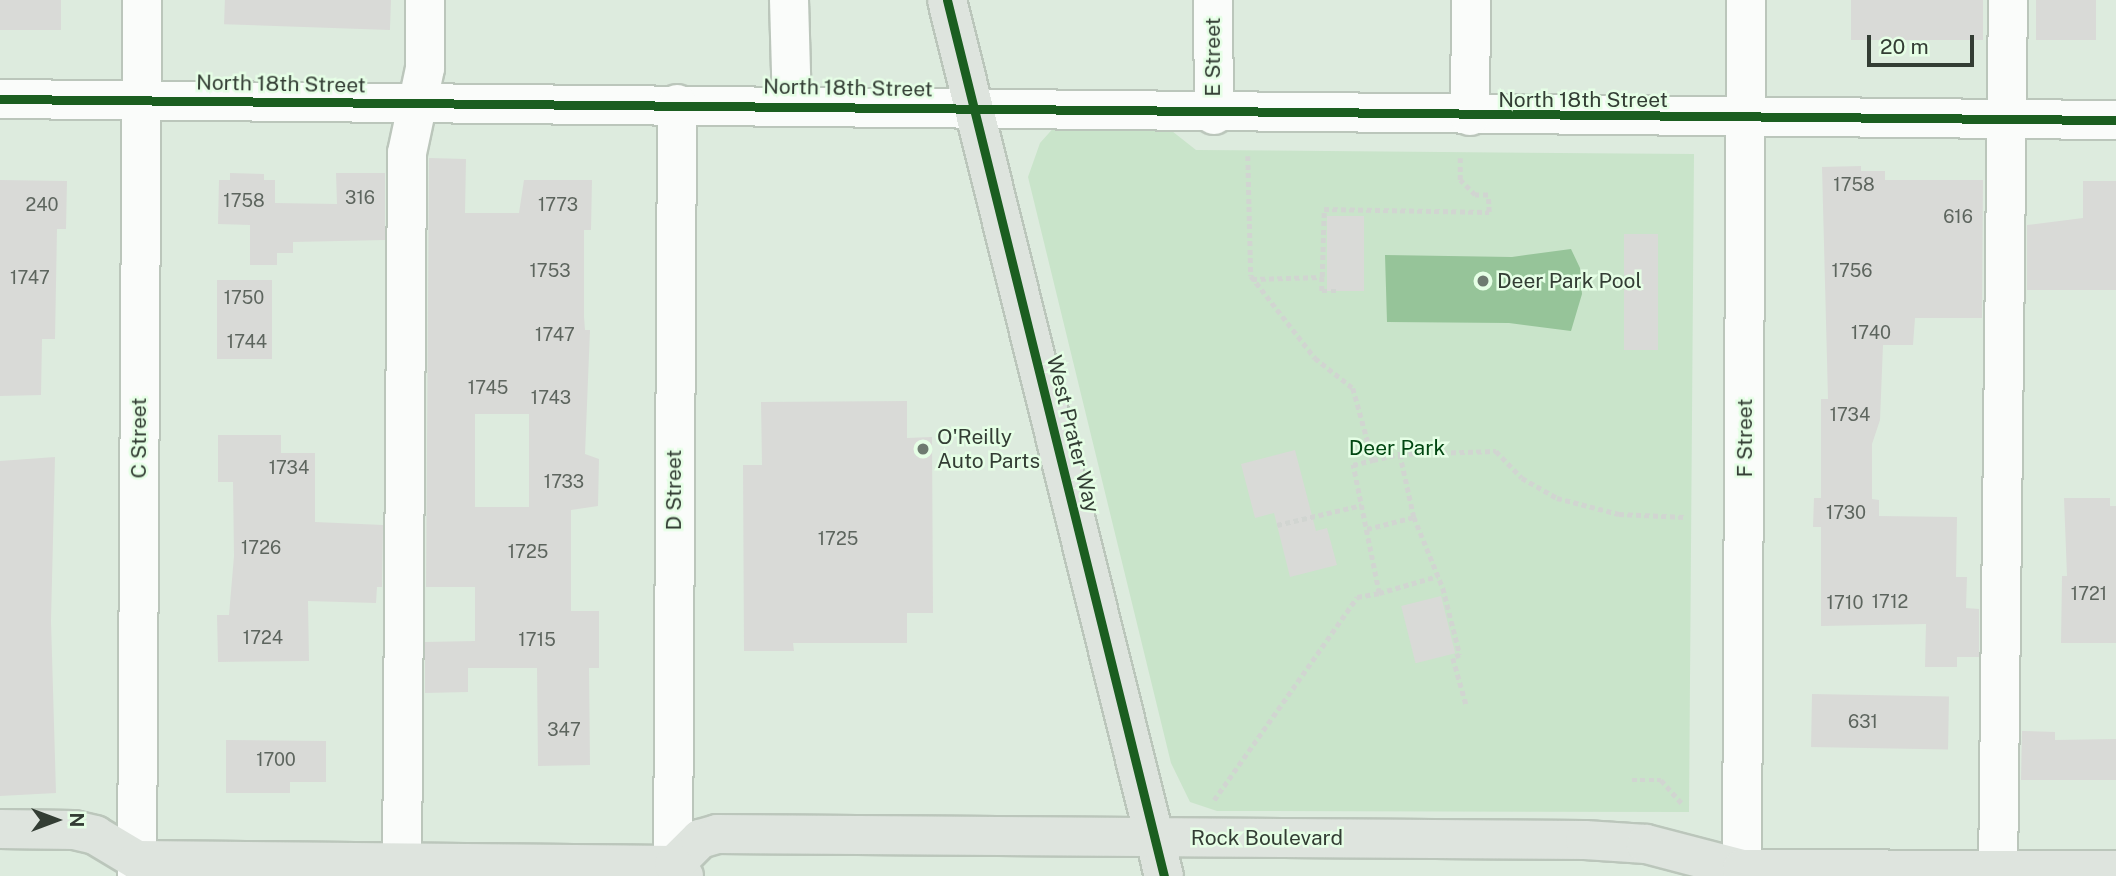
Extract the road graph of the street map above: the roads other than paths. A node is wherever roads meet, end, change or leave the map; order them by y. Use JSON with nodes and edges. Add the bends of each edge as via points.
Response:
{"nodes":[{"id":1,"x":142,"y":0,"type":"edge"},
{"id":2,"x":425,"y":0,"type":"edge"},
{"id":3,"x":789,"y":0,"type":"edge"},
{"id":4,"x":947,"y":0,"type":"edge"},
{"id":5,"x":1213,"y":0,"type":"edge"},
{"id":6,"x":1471,"y":0,"type":"edge"},
{"id":7,"x":1746,"y":0,"type":"edge"},
{"id":8,"x":2008,"y":0,"type":"edge"},
{"id":9,"x":0,"y":99,"type":"edge"},
{"id":10,"x":141,"y":100,"type":"junction"},
{"id":11,"x":419,"y":103,"type":"junction"},
{"id":12,"x":677,"y":104,"type":"junction"},
{"id":13,"x":792,"y":105,"type":"junction"},
{"id":14,"x":973,"y":106,"type":"junction"},
{"id":15,"x":1214,"y":115,"type":"junction"},
{"id":16,"x":1470,"y":116,"type":"junction"},
{"id":17,"x":1747,"y":118,"type":"junction"},
{"id":18,"x":2008,"y":120,"type":"junction"},
{"id":19,"x":2116,"y":120,"type":"edge"},
{"id":20,"x":0,"y":829,"type":"edge"},
{"id":21,"x":1155,"y":837,"type":"junction"},
{"id":22,"x":402,"y":869,"type":"edge"},
{"id":23,"x":2116,"y":870,"type":"edge"},
{"id":24,"x":129,"y":871,"type":"edge"},
{"id":25,"x":677,"y":872,"type":"edge"},
{"id":26,"x":1998,"y":872,"type":"edge"},
{"id":27,"x":1735,"y":874,"type":"edge"},
{"id":28,"x":1164,"y":876,"type":"edge"}],
"edges":[{"from":1,"to":10,"type":"street","name":"C Street"},
{"from":2,"to":11,"type":"street","via":[[425,68]]},
{"from":3,"to":13,"type":"street"},
{"from":4,"to":14,"type":"main road","name":"West Prater Way"},
{"from":5,"to":15,"type":"street","name":"E Street"},
{"from":6,"to":16,"type":"street"},
{"from":7,"to":17,"type":"street","name":"F Street"},
{"from":8,"to":18,"type":"street"},
{"from":9,"to":10,"type":"street","name":"North 18th Street"},
{"from":10,"to":11,"type":"street","name":"North 18th Street"},
{"from":10,"to":24,"type":"street","name":"C Street"},
{"from":11,"to":12,"type":"street","name":"North 18th Street"},
{"from":11,"to":22,"type":"street","via":[[407,167]]},
{"from":12,"to":13,"type":"street","name":"North 18th Street"},
{"from":12,"to":25,"type":"street","name":"D Street"},
{"from":13,"to":14,"type":"street","name":"North 18th Street"},
{"from":14,"to":15,"type":"street","name":"North 18th Street"},
{"from":14,"to":21,"type":"main road","name":"West Prater Way"},
{"from":15,"to":16,"type":"street","name":"North 18th Street"},
{"from":16,"to":17,"type":"street","name":"North 18th Street"},
{"from":17,"to":18,"type":"street","name":"North 18th Street"},
{"from":17,"to":27,"type":"street","name":"F Street"},
{"from":18,"to":19,"type":"street","name":"North 18th Street"},
{"from":18,"to":26,"type":"street"},
{"from":20,"to":24,"type":"main road","via":[[74,830],[95,835]]},
{"from":21,"to":25,"type":"main road","name":"Rock Boulevard","via":[[717,834],[700,839]]},
{"from":21,"to":27,"type":"main road","name":"Rock Boulevard","via":[[1585,840],[1646,844]]},
{"from":21,"to":28,"type":"main road","name":"West Prater Way"},
{"from":22,"to":24,"type":"main road"},
{"from":22,"to":25,"type":"main road"},
{"from":23,"to":26,"type":"main road","name":"Rock Boulevard"},
{"from":26,"to":27,"type":"main road","name":"Rock Boulevard"}]}
